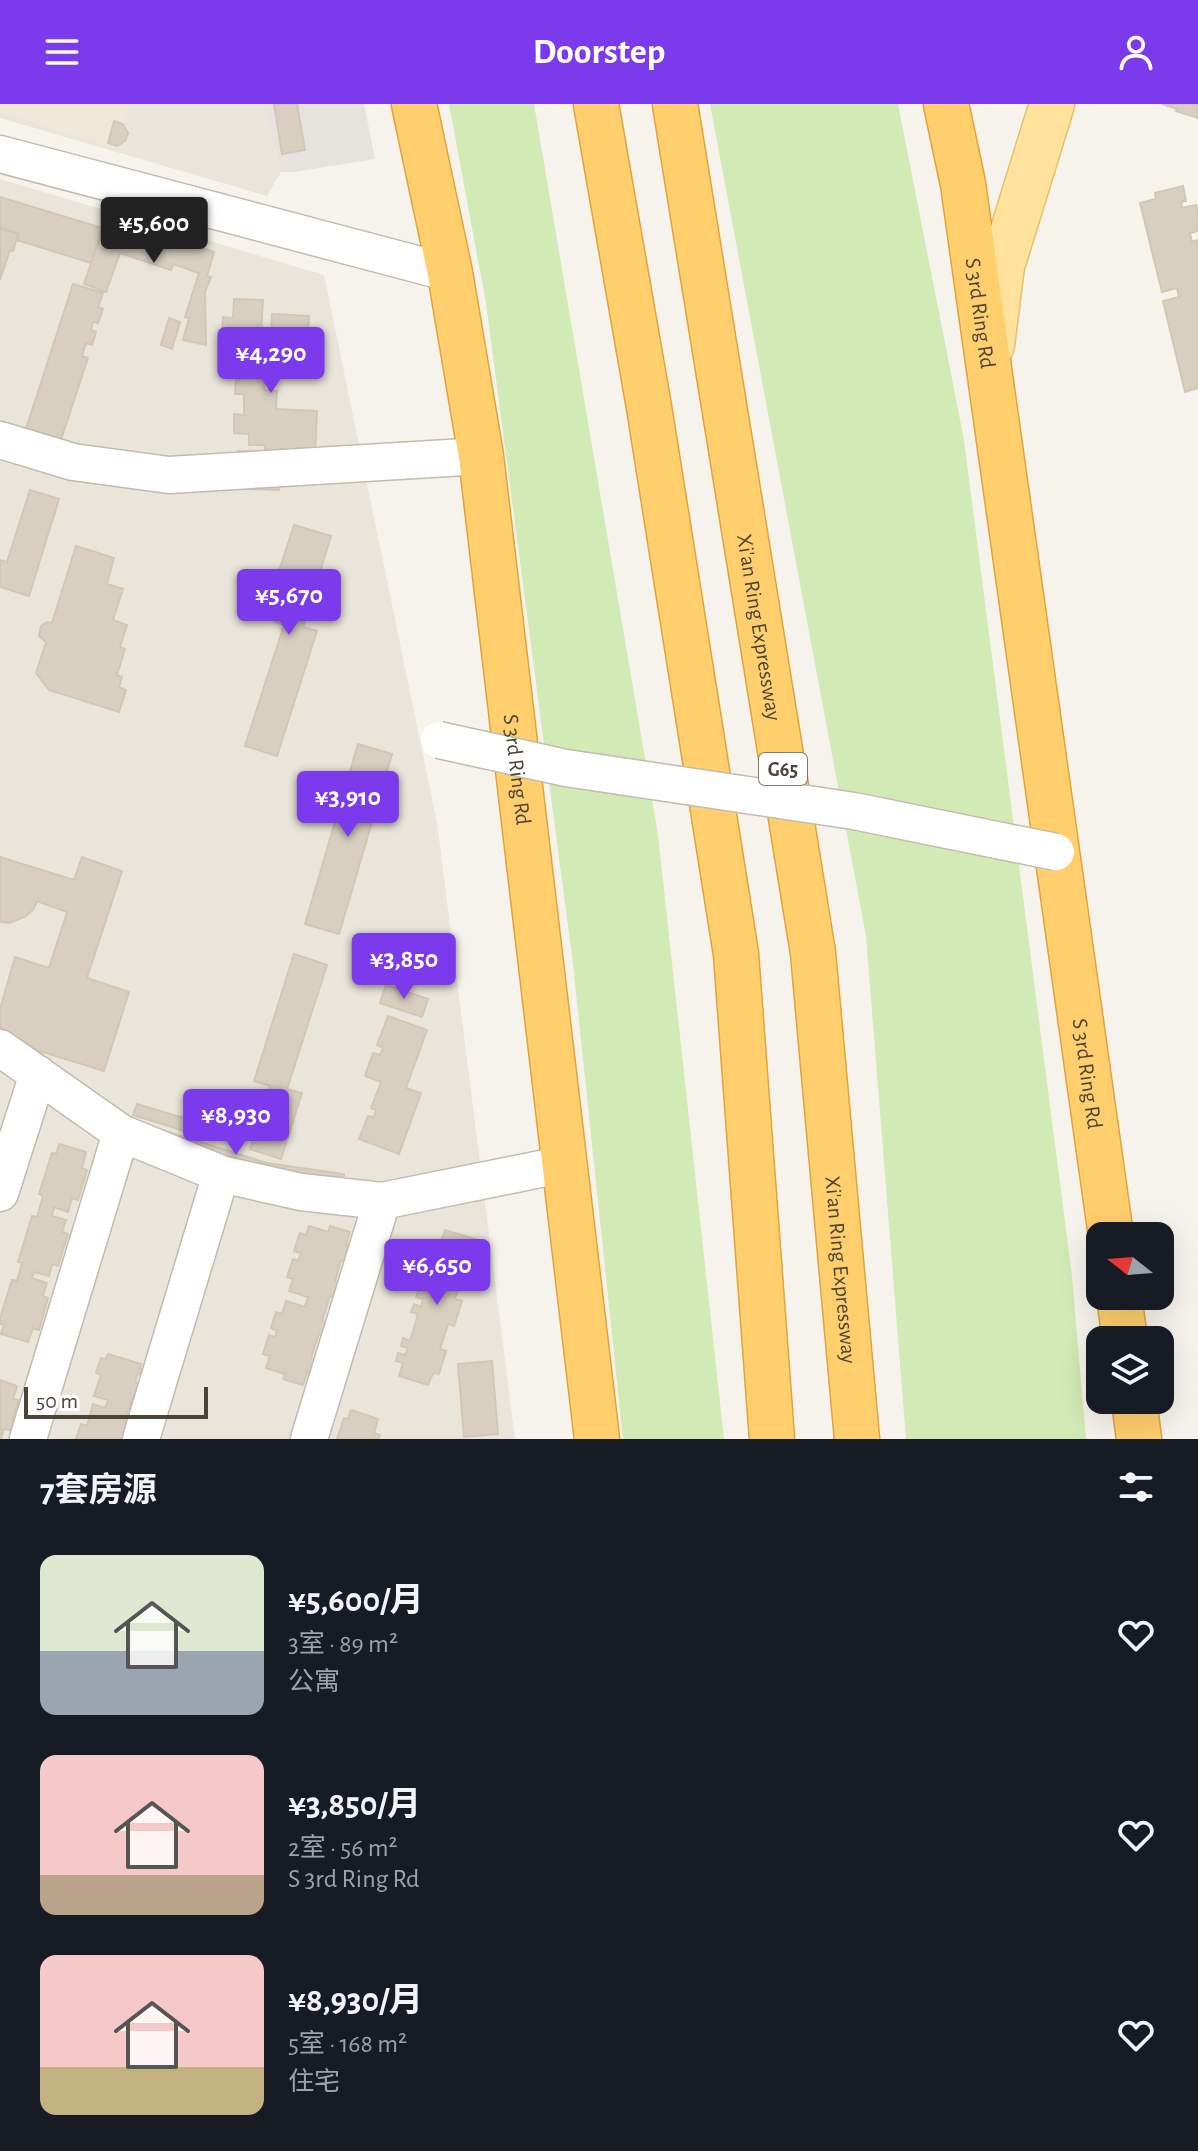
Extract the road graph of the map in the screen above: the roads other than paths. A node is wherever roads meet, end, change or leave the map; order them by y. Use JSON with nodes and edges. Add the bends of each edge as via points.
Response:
{"nodes":[{"id":1,"x":414,"y":104,"type":"edge"},
{"id":2,"x":596,"y":104,"type":"edge"},
{"id":3,"x":675,"y":104,"type":"edge"},
{"id":4,"x":946,"y":104,"type":"edge"},
{"id":5,"x":1052,"y":104,"type":"edge"},
{"id":6,"x":0,"y":154,"type":"edge"},
{"id":7,"x":450,"y":273,"type":"junction"},
{"id":8,"x":989,"y":367,"type":"junction"},
{"id":9,"x":0,"y":440,"type":"edge"},
{"id":10,"x":481,"y":456,"type":"junction"},
{"id":11,"x":439,"y":740,"type":"dead end"},
{"id":12,"x":1056,"y":852,"type":"junction"},
{"id":13,"x":0,"y":1048,"type":"edge"},
{"id":14,"x":38,"y":1074,"type":"junction"},
{"id":15,"x":121,"y":1133,"type":"junction"},
{"id":16,"x":565,"y":1164,"type":"junction"},
{"id":17,"x":221,"y":1174,"type":"junction"},
{"id":18,"x":0,"y":1193,"type":"edge"},
{"id":19,"x":382,"y":1201,"type":"junction"},
{"id":20,"x":1109,"y":1222,"type":"edge"},
{"id":21,"x":1136,"y":1414,"type":"edge"},
{"id":22,"x":28,"y":1439,"type":"edge"},
{"id":23,"x":141,"y":1439,"type":"edge"},
{"id":24,"x":309,"y":1439,"type":"edge"},
{"id":25,"x":597,"y":1439,"type":"edge"},
{"id":26,"x":772,"y":1439,"type":"edge"},
{"id":27,"x":857,"y":1439,"type":"edge"},
{"id":28,"x":1139,"y":1439,"type":"edge"}],
"edges":[{"from":1,"to":7,"type":"highway","name":"S 3rd Ring Rd"},
{"from":2,"to":26,"type":"highway","via":[[736,954]]},
{"from":3,"to":27,"type":"highway","name":"Xi'an Ring Expressway","number":"G65","via":[[813,953]]},
{"from":4,"to":8,"type":"highway","name":"S 3rd Ring Rd"},
{"from":5,"to":8,"type":"main road","via":[[1002,266]]},
{"from":6,"to":7,"type":"street"},
{"from":7,"to":10,"type":"highway","name":"S 3rd Ring Rd"},
{"from":8,"to":12,"type":"highway","name":"S 3rd Ring Rd"},
{"from":9,"to":10,"type":"street","via":[[73,462],[169,475]]},
{"from":10,"to":16,"type":"highway","name":"S 3rd Ring Rd"},
{"from":11,"to":12,"type":"street","bridge":true,"via":[[566,768],[854,811]]},
{"from":12,"to":20,"type":"highway","name":"S 3rd Ring Rd"},
{"from":13,"to":14,"type":"street"},
{"from":14,"to":15,"type":"street"},
{"from":14,"to":18,"type":"street"},
{"from":15,"to":17,"type":"street"},
{"from":15,"to":22,"type":"street"},
{"from":16,"to":19,"type":"street"},
{"from":16,"to":25,"type":"highway","name":"S 3rd Ring Rd"},
{"from":17,"to":19,"type":"street","via":[[301,1192]]},
{"from":17,"to":23,"type":"street"},
{"from":19,"to":24,"type":"street"},
{"from":21,"to":28,"type":"highway"}]}
